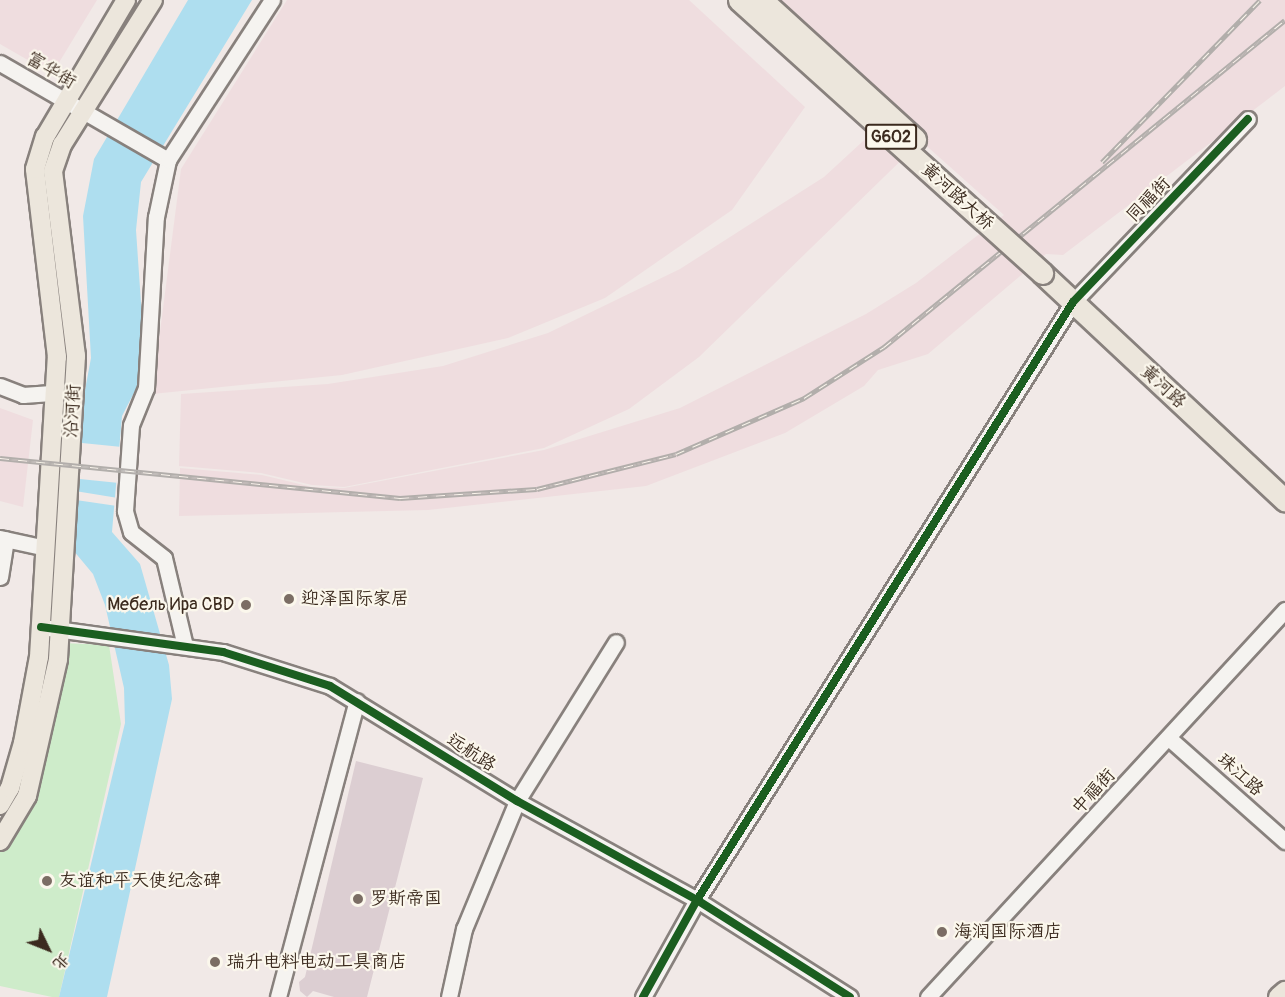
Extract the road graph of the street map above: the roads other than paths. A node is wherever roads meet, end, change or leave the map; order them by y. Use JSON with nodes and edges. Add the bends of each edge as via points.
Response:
{"nodes":[{"id":1,"x":126,"y":0,"type":"edge"},
{"id":2,"x":153,"y":0,"type":"edge"},
{"id":3,"x":272,"y":0,"type":"edge"},
{"id":4,"x":739,"y":0,"type":"edge"},
{"id":5,"x":762,"y":0,"type":"edge"},
{"id":6,"x":0,"y":63,"type":"edge"},
{"id":7,"x":65,"y":101,"type":"junction"},
{"id":8,"x":82,"y":111,"type":"junction"},
{"id":9,"x":1248,"y":119,"type":"dead end"},
{"id":10,"x":168,"y":160,"type":"junction"},
{"id":11,"x":1046,"y":269,"type":"junction"},
{"id":12,"x":1076,"y":298,"type":"junction"},
{"id":13,"x":0,"y":386,"type":"edge"},
{"id":14,"x":55,"y":393,"type":"junction"},
{"id":15,"x":1285,"y":481,"type":"edge"},
{"id":16,"x":1285,"y":500,"type":"edge"},
{"id":17,"x":3,"y":539,"type":"edge"},
{"id":18,"x":46,"y":548,"type":"junction"},
{"id":19,"x":0,"y":577,"type":"edge"},
{"id":20,"x":1285,"y":610,"type":"edge"},
{"id":21,"x":50,"y":628,"type":"junction"},
{"id":22,"x":616,"y":642,"type":"dead end"},
{"id":23,"x":185,"y":646,"type":"junction"},
{"id":24,"x":357,"y":701,"type":"junction"},
{"id":25,"x":1170,"y":739,"type":"junction"},
{"id":26,"x":517,"y":801,"type":"junction"},
{"id":27,"x":0,"y":806,"type":"edge"},
{"id":28,"x":0,"y":841,"type":"edge"},
{"id":29,"x":1285,"y":841,"type":"edge"},
{"id":30,"x":697,"y":900,"type":"junction"},
{"id":31,"x":1285,"y":992,"type":"edge"},
{"id":32,"x":278,"y":997,"type":"edge"},
{"id":33,"x":449,"y":997,"type":"edge"},
{"id":34,"x":643,"y":997,"type":"edge"},
{"id":35,"x":850,"y":997,"type":"edge"},
{"id":36,"x":928,"y":997,"type":"edge"},
{"id":37,"x":1279,"y":997,"type":"edge"}],
"edges":[{"from":1,"to":7,"type":"main road","name":"沿河街"},
{"from":2,"to":8,"type":"main road","name":"沿河街"},
{"from":3,"to":10,"type":"street"},
{"from":4,"to":11,"type":"highway","name":"黄河路大桥","number":"G602","bridge":true},
{"from":5,"to":11,"type":"highway","name":"黄河路大桥","number":"G602","bridge":true},
{"from":6,"to":7,"type":"street","name":"富华街"},
{"from":7,"to":8,"type":"street","name":"富华街"},
{"from":7,"to":14,"type":"main road","name":"沿河街","via":[[34,169],[57,357]]},
{"from":8,"to":10,"type":"street","name":"富华街"},
{"from":8,"to":21,"type":"main road","name":"沿河街","via":[[62,145],[53,171],[76,356]]},
{"from":9,"to":12,"type":"street","name":"同福街"},
{"from":10,"to":23,"type":"street","via":[[156,217],[146,388],[131,425],[125,511],[131,532],[164,558]]},
{"from":11,"to":12,"type":"highway","name":"黄河路","number":"G602"},
{"from":12,"to":15,"type":"highway","name":"黄河路","number":"G602"},
{"from":12,"to":16,"type":"highway","name":"黄河路","number":"G602"},
{"from":12,"to":30,"type":"street","name":"同福街"},
{"from":13,"to":14,"type":"street","via":[[23,395]]},
{"from":14,"to":18,"type":"main road","name":"沿河街"},
{"from":17,"to":18,"type":"street"},
{"from":17,"to":19,"type":"street"},
{"from":18,"to":21,"type":"main road","name":"沿河街"},
{"from":20,"to":25,"type":"street","name":"中福街"},
{"from":21,"to":23,"type":"street","name":"远航路"},
{"from":21,"to":27,"type":"main road","name":"沿河街","via":[[23,743],[10,788]]},
{"from":21,"to":28,"type":"main road","name":"沿河街","via":[[41,747],[27,796]]},
{"from":22,"to":26,"type":"street"},
{"from":23,"to":24,"type":"street","name":"远航路","via":[[284,668]]},
{"from":24,"to":26,"type":"street","name":"远航路"},
{"from":24,"to":32,"type":"street"},
{"from":25,"to":29,"type":"street","name":"珠江路"},
{"from":25,"to":36,"type":"street","name":"中福街"},
{"from":26,"to":30,"type":"street","name":"远航路"},
{"from":26,"to":33,"type":"street","via":[[464,929]]},
{"from":30,"to":34,"type":"street","name":"同福街"},
{"from":30,"to":35,"type":"street","name":"远航路"},
{"from":31,"to":37,"type":"highway"}]}
